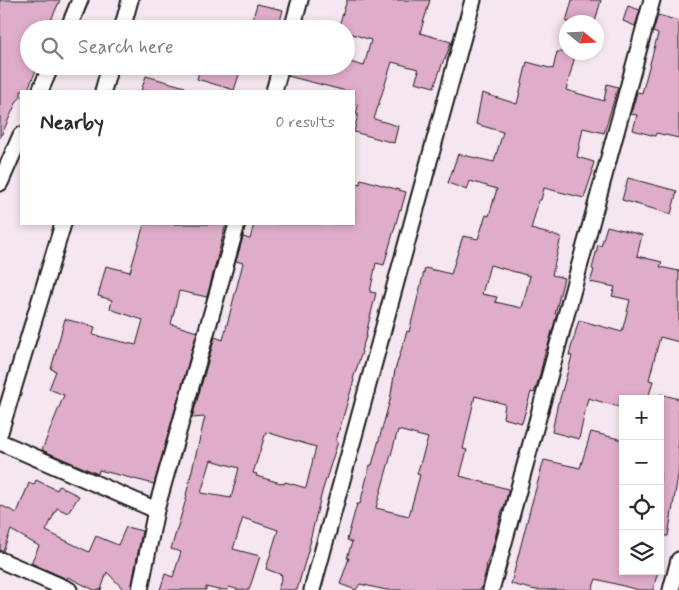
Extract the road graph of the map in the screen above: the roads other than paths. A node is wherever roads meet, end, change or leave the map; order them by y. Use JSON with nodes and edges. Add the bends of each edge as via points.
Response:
{"nodes":[{"id":1,"x":80,"y":0,"type":"edge"},
{"id":2,"x":130,"y":0,"type":"edge"},
{"id":3,"x":300,"y":0,"type":"edge"},
{"id":4,"x":473,"y":0,"type":"edge"},
{"id":5,"x":652,"y":0,"type":"edge"},
{"id":6,"x":72,"y":20,"type":"edge"},
{"id":7,"x":124,"y":20,"type":"edge"},
{"id":8,"x":294,"y":20,"type":"edge"},
{"id":9,"x":47,"y":75,"type":"edge"},
{"id":10,"x":107,"y":75,"type":"edge"},
{"id":11,"x":278,"y":75,"type":"edge"},
{"id":12,"x":40,"y":90,"type":"edge"},
{"id":13,"x":103,"y":90,"type":"edge"},
{"id":14,"x":274,"y":90,"type":"edge"},
{"id":15,"x":20,"y":137,"type":"edge"},
{"id":16,"x":0,"y":183,"type":"edge"},
{"id":17,"x":63,"y":225,"type":"edge"},
{"id":18,"x":237,"y":225,"type":"edge"},
{"id":19,"x":0,"y":432,"type":"edge"},
{"id":20,"x":0,"y":442,"type":"edge"},
{"id":21,"x":156,"y":510,"type":"junction"},
{"id":22,"x":0,"y":560,"type":"edge"},
{"id":23,"x":679,"y":560,"type":"edge"},
{"id":24,"x":675,"y":582,"type":"edge"},
{"id":25,"x":70,"y":590,"type":"edge"},
{"id":26,"x":140,"y":590,"type":"edge"},
{"id":27,"x":312,"y":590,"type":"edge"},
{"id":28,"x":491,"y":590,"type":"edge"}],
"edges":[{"from":1,"to":6,"type":"street"},
{"from":2,"to":7,"type":"street"},
{"from":3,"to":8,"type":"street"},
{"from":4,"to":27,"type":"street"},
{"from":5,"to":28,"type":"street"},
{"from":9,"to":12,"type":"street"},
{"from":10,"to":13,"type":"street"},
{"from":11,"to":14,"type":"street"},
{"from":15,"to":16,"type":"street"},
{"from":17,"to":19,"type":"street"},
{"from":18,"to":21,"type":"street"},
{"from":20,"to":21,"type":"street"},
{"from":21,"to":26,"type":"street"},
{"from":22,"to":25,"type":"street"},
{"from":23,"to":24,"type":"street"}]}
